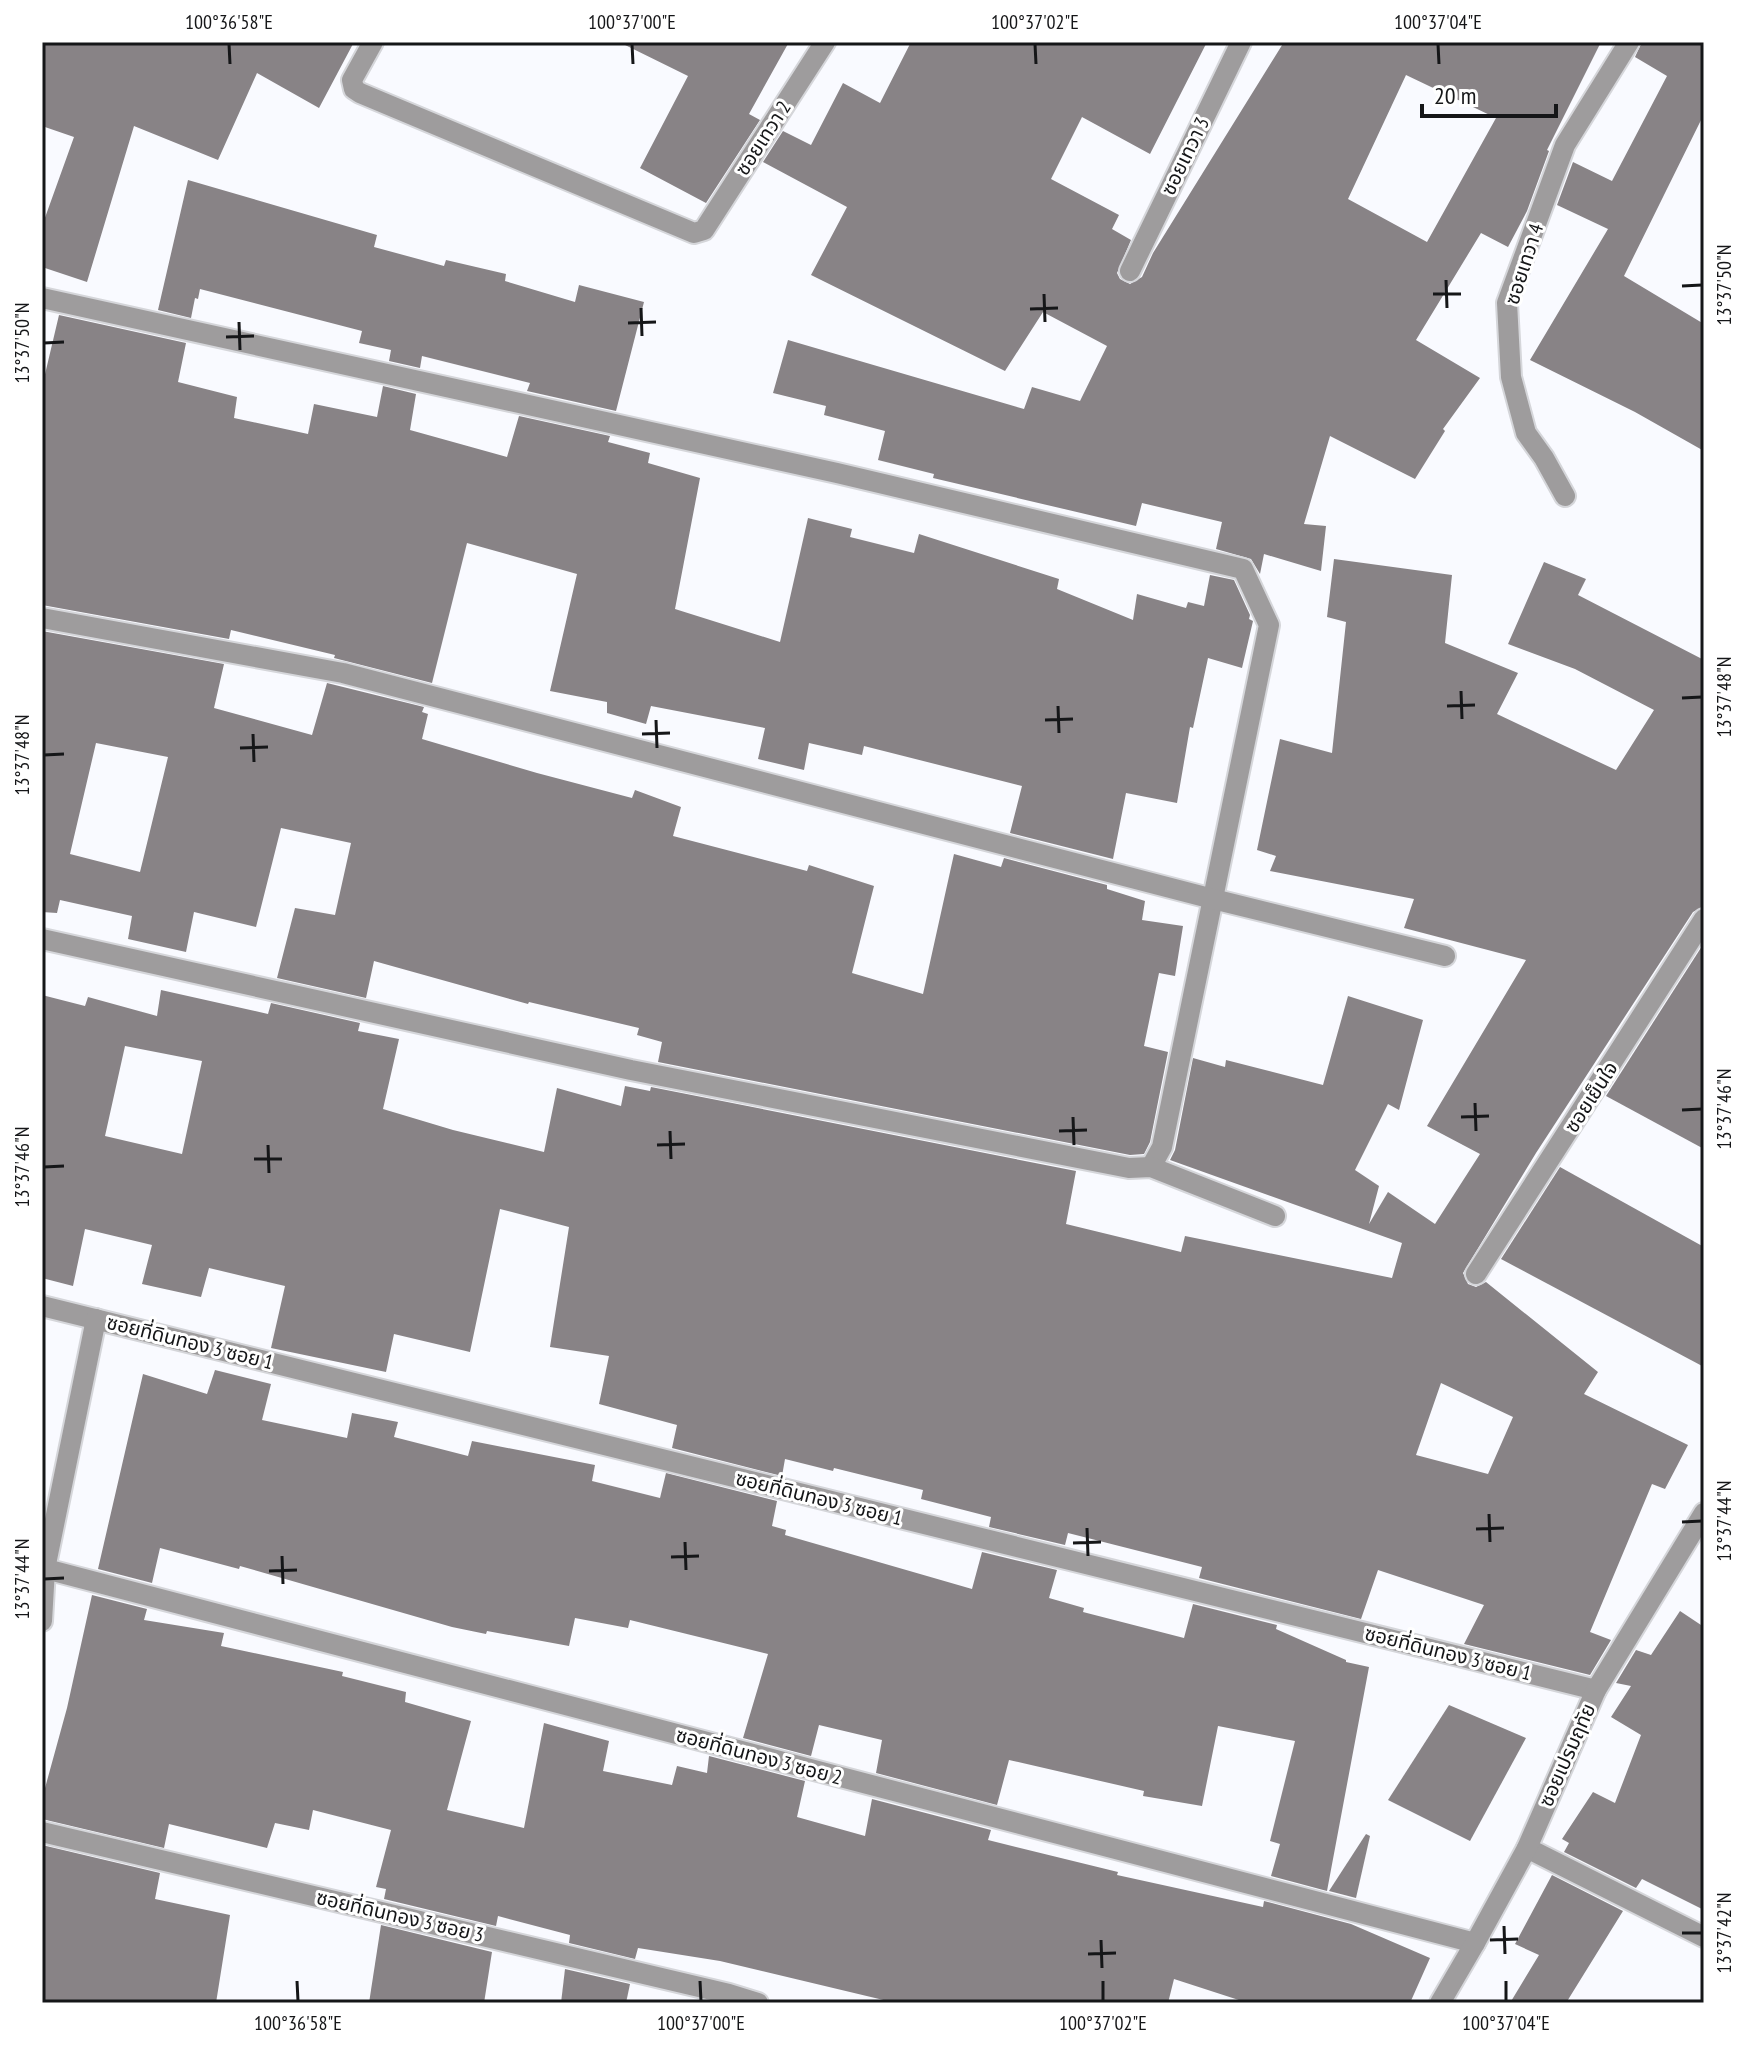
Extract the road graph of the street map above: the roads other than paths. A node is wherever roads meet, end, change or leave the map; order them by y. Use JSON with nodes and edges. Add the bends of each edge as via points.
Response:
{"nodes":[{"id":1,"x":373,"y":42,"type":"edge"},
{"id":2,"x":825,"y":42,"type":"edge"},
{"id":3,"x":1241,"y":42,"type":"edge"},
{"id":4,"x":1629,"y":42,"type":"edge"},
{"id":5,"x":1130,"y":271,"type":"dead end"},
{"id":6,"x":42,"y":298,"type":"edge"},
{"id":7,"x":1565,"y":496,"type":"dead end"},
{"id":8,"x":42,"y":618,"type":"edge"},
{"id":9,"x":1213,"y":899,"type":"junction"},
{"id":10,"x":1704,"y":919,"type":"edge"},
{"id":11,"x":42,"y":939,"type":"edge"},
{"id":12,"x":1445,"y":956,"type":"dead end"},
{"id":13,"x":1151,"y":1167,"type":"junction"},
{"id":14,"x":1275,"y":1216,"type":"dead end"},
{"id":15,"x":1476,"y":1274,"type":"dead end"},
{"id":16,"x":42,"y":1306,"type":"edge"},
{"id":17,"x":96,"y":1319,"type":"junction"},
{"id":18,"x":1704,"y":1513,"type":"edge"},
{"id":19,"x":44,"y":1569,"type":"edge"},
{"id":20,"x":42,"y":1621,"type":"edge"},
{"id":21,"x":1596,"y":1690,"type":"junction"},
{"id":22,"x":42,"y":1832,"type":"edge"},
{"id":23,"x":1527,"y":1848,"type":"junction"},
{"id":24,"x":1704,"y":1937,"type":"edge"},
{"id":25,"x":1475,"y":1943,"type":"junction"},
{"id":26,"x":758,"y":2003,"type":"edge"},
{"id":27,"x":1440,"y":2003,"type":"edge"}],
"edges":[{"from":1,"to":2,"type":"street","name":"ซอยเทวา 2","via":[[352,80],[354,89],[694,233],[704,230]]},
{"from":3,"to":5,"type":"street","name":"ซอยเทวา 3"},
{"from":4,"to":7,"type":"street","name":"ซอยเทวา 4","via":[[1565,145],[1507,303],[1511,377],[1526,433]]},
{"from":6,"to":9,"type":"street","via":[[837,473],[1243,569],[1269,625]]},
{"from":8,"to":9,"type":"street","via":[[343,673]]},
{"from":9,"to":12,"type":"street"},
{"from":9,"to":13,"type":"street","via":[[1162,1147]]},
{"from":10,"to":15,"type":"street","name":"ซอยเย็นใจ"},
{"from":11,"to":13,"type":"street","via":[[647,1073],[1129,1168]]},
{"from":13,"to":14,"type":"street"},
{"from":16,"to":17,"type":"street","name":"ซอยที่ดินทอง 3 ซอย 1"},
{"from":17,"to":19,"type":"street"},
{"from":17,"to":21,"type":"street","name":"ซอยที่ดินทอง 3 ซอย 1"},
{"from":18,"to":21,"type":"street","name":"ซอยเปรมฤทัย"},
{"from":19,"to":20,"type":"street"},
{"from":19,"to":25,"type":"street","name":"ซอยที่ดินทอง 3 ซอย 2"},
{"from":21,"to":23,"type":"street","name":"ซอยเปรมฤทัย"},
{"from":22,"to":26,"type":"street","name":"ซอยที่ดินทอง 3 ซอย 3"},
{"from":23,"to":24,"type":"street"},
{"from":23,"to":25,"type":"street","name":"ซอยเปรมฤทัย"},
{"from":25,"to":27,"type":"street","name":"ซอยเปรมฤทัย"}]}
